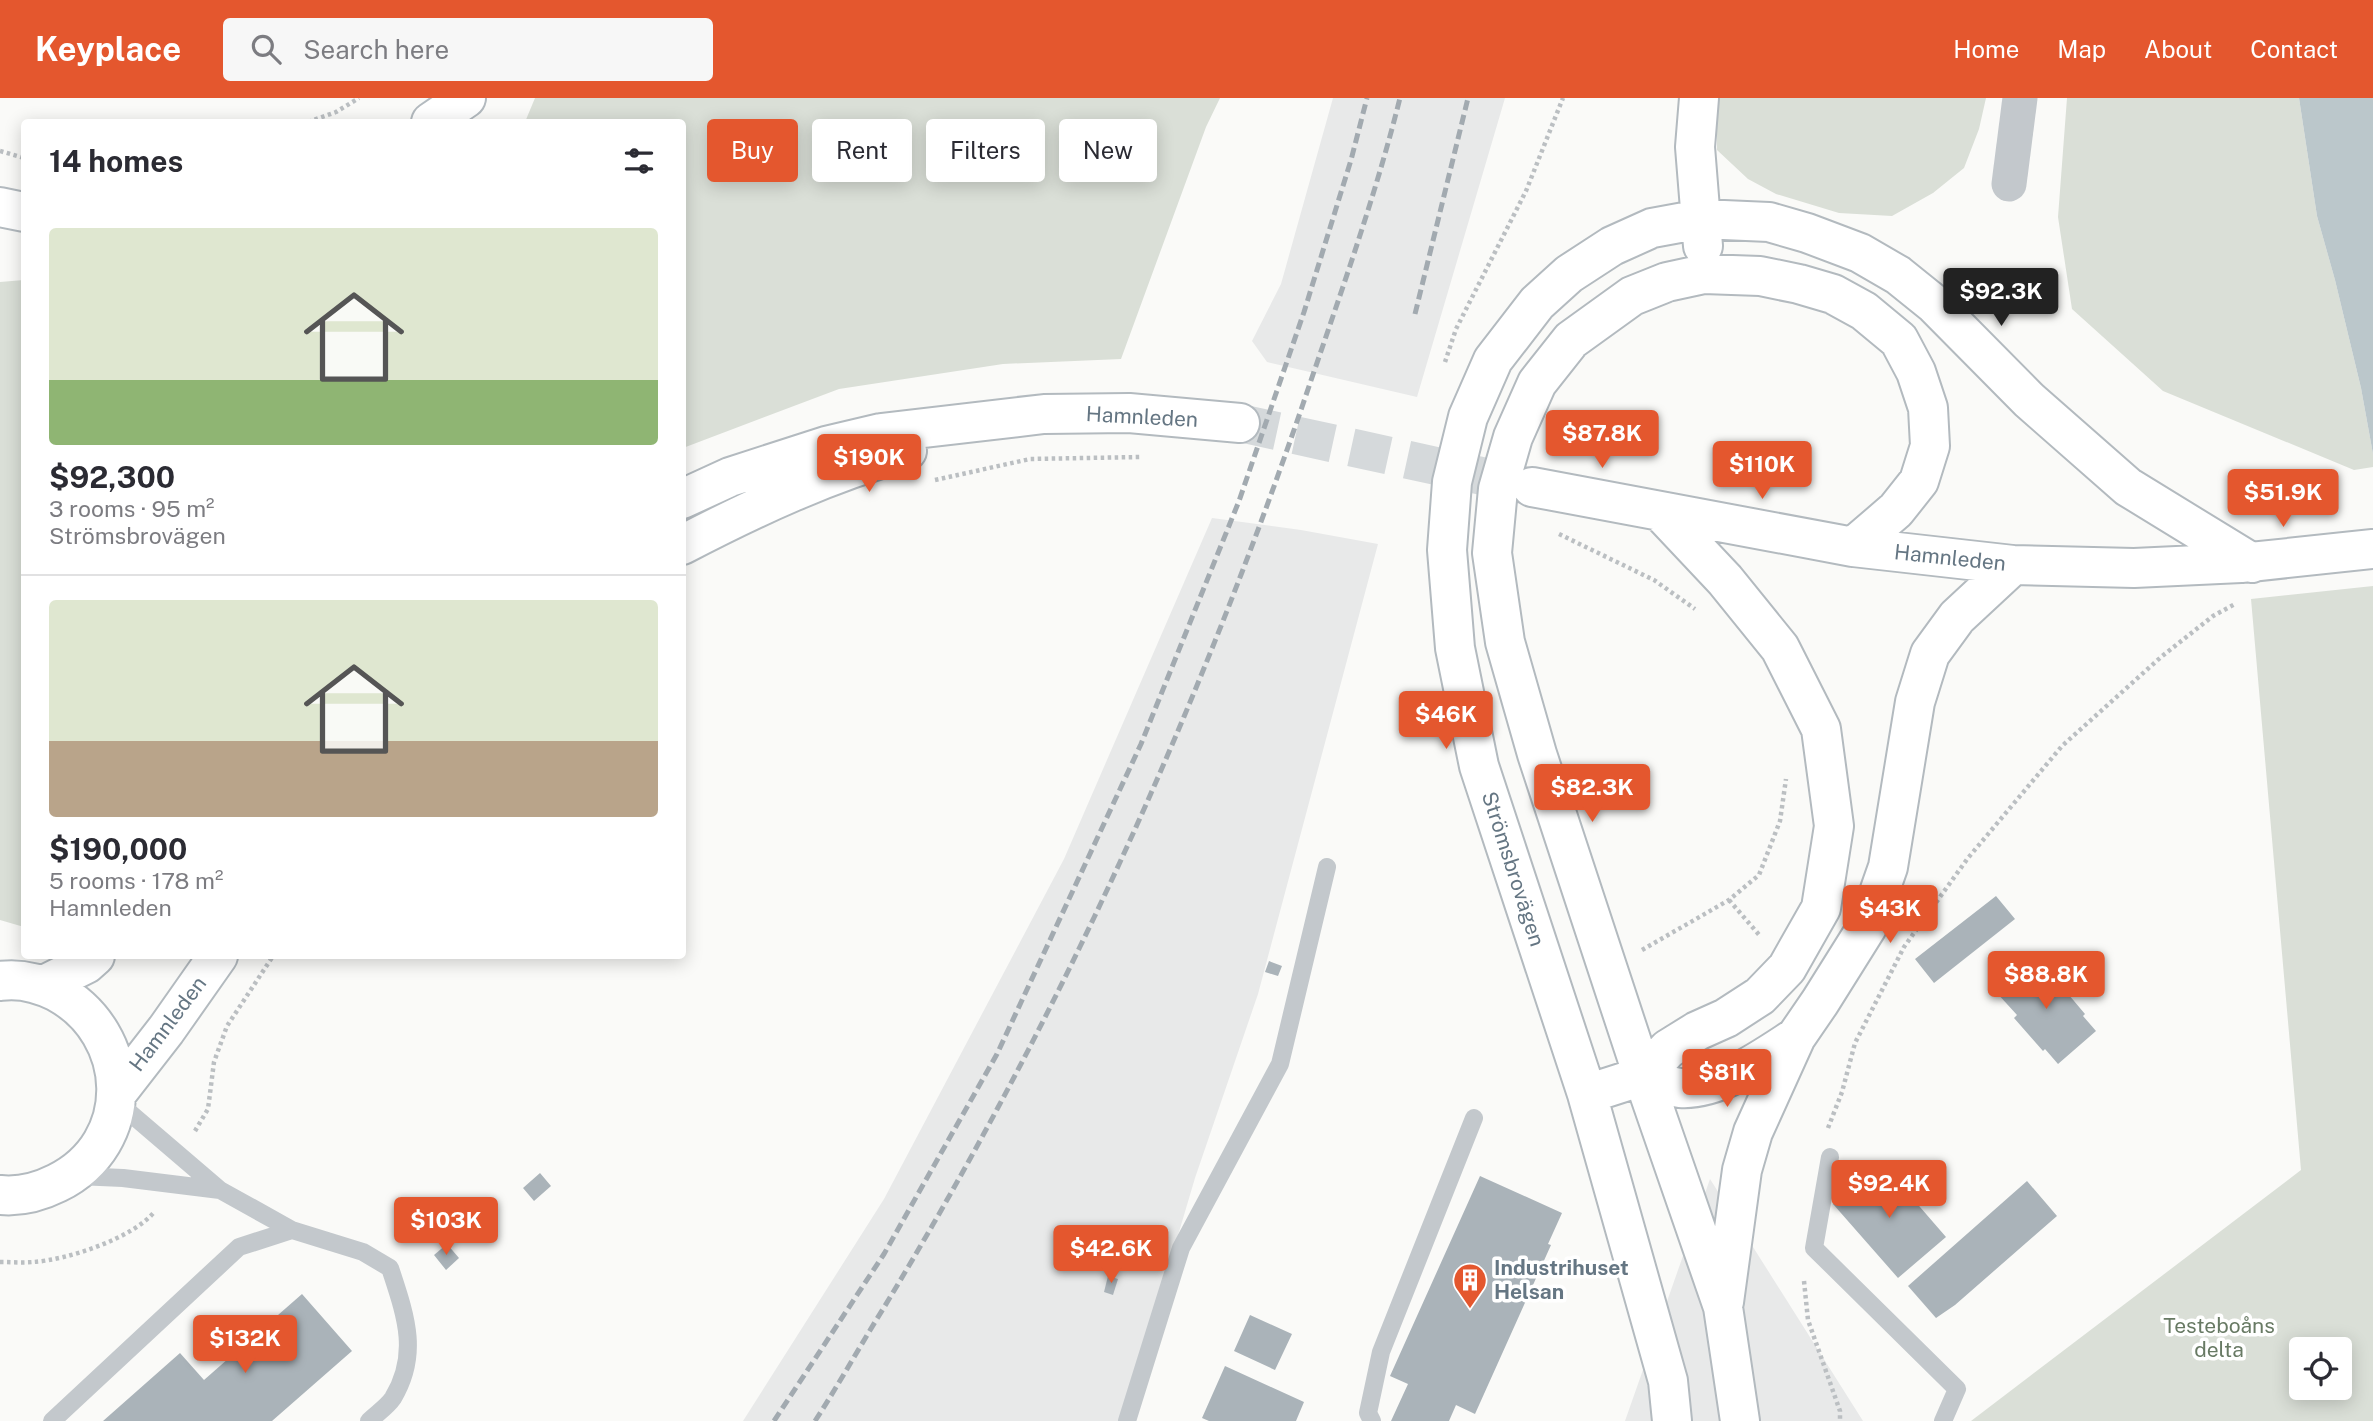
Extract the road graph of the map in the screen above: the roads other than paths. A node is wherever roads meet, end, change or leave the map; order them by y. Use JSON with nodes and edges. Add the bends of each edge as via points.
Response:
{"nodes":[{"id":1,"x":466,"y":98,"type":"edge"},
{"id":2,"x":1699,"y":98,"type":"edge"},
{"id":3,"x":2020,"y":98,"type":"edge"},
{"id":4,"x":435,"y":119,"type":"edge"},
{"id":5,"x":2009,"y":184,"type":"dead end"},
{"id":6,"x":0,"y":207,"type":"edge"},
{"id":7,"x":21,"y":211,"type":"edge"},
{"id":8,"x":1701,"y":219,"type":"junction"},
{"id":9,"x":21,"y":224,"type":"edge"},
{"id":10,"x":0,"y":226,"type":"edge"},
{"id":11,"x":1704,"y":274,"type":"junction"},
{"id":12,"x":1044,"y":414,"type":"junction"},
{"id":13,"x":1240,"y":423,"type":"tunnel mouth"},
{"id":14,"x":1532,"y":488,"type":"tunnel mouth"},
{"id":15,"x":686,"y":497,"type":"edge"},
{"id":16,"x":1661,"y":512,"type":"junction"},
{"id":17,"x":686,"y":543,"type":"edge"},
{"id":18,"x":1853,"y":547,"type":"junction"},
{"id":19,"x":2373,"y":550,"type":"edge"},
{"id":20,"x":2252,"y":563,"type":"junction"},
{"id":21,"x":2013,"y":565,"type":"junction"},
{"id":22,"x":1327,"y":867,"type":"dead end"},
{"id":23,"x":92,"y":959,"type":"edge"},
{"id":24,"x":216,"y":959,"type":"edge"},
{"id":25,"x":13,"y":980,"type":"edge"},
{"id":26,"x":1796,"y":1037,"type":"junction"},
{"id":27,"x":1643,"y":1076,"type":"junction"},
{"id":28,"x":1587,"y":1094,"type":"junction"},
{"id":29,"x":116,"y":1097,"type":"junction"},
{"id":30,"x":1474,"y":1118,"type":"dead end"},
{"id":31,"x":1830,"y":1157,"type":"dead end"},
{"id":32,"x":72,"y":1176,"type":"junction"},
{"id":33,"x":220,"y":1190,"type":"junction"},
{"id":34,"x":0,"y":1195,"type":"edge"},
{"id":35,"x":292,"y":1230,"type":"junction"},
{"id":36,"x":1723,"y":1307,"type":"junction"},
{"id":37,"x":52,"y":1421,"type":"edge"},
{"id":38,"x":369,"y":1421,"type":"edge"},
{"id":39,"x":1127,"y":1421,"type":"edge"},
{"id":40,"x":1372,"y":1421,"type":"edge"},
{"id":41,"x":1672,"y":1421,"type":"edge"},
{"id":42,"x":1740,"y":1421,"type":"edge"},
{"id":43,"x":1943,"y":1421,"type":"edge"}],
"edges":[{"from":1,"to":4,"type":"main road"},
{"from":2,"to":8,"type":"main road","via":[[1695,146]]},
{"from":3,"to":5,"type":"street"},
{"from":6,"to":7,"type":"main road"},
{"from":8,"to":11,"type":"main road"},
{"from":8,"to":20,"type":"main road","name":"Strömsbrovägen","via":[[1769,222],[1860,253],[1898,275],[2128,487]]},
{"from":8,"to":28,"type":"main road","name":"Strömsbrovägen","via":[[1652,228],[1612,246],[1536,303],[1493,360],[1468,417],[1452,482],[1447,550],[1455,648],[1479,766]]},
{"from":9,"to":10,"type":"main road"},
{"from":11,"to":18,"type":"main road","via":[[1760,276],[1833,294],[1864,311],[1899,340],[1928,408],[1930,446],[1919,481],[1896,510]]},
{"from":11,"to":27,"type":"main road","via":[[1632,296],[1571,340],[1536,383],[1498,489],[1492,553],[1505,642],[1526,716]]},
{"from":12,"to":13,"type":"main road","name":"Hamnleden","via":[[1129,413]]},
{"from":12,"to":15,"type":"main road","name":"Hamnleden","via":[[881,433],[730,477]]},
{"from":12,"to":17,"type":"main road","name":"Hamnleden","via":[[833,474]]},
{"from":14,"to":16,"type":"main road","name":"Hamnleden"},
{"from":16,"to":18,"type":"main road","name":"Hamnleden"},
{"from":16,"to":27,"type":"main road","via":[[1780,648],[1821,729],[1834,826],[1821,908],[1787,968],[1760,996],[1668,1049]]},
{"from":18,"to":21,"type":"main road","name":"Hamnleden"},
{"from":19,"to":20,"type":"main road","name":"Hamnleden"},
{"from":20,"to":21,"type":"main road","name":"Hamnleden","via":[[2134,568]]},
{"from":21,"to":26,"type":"main road","via":[[1956,617],[1930,654],[1914,702],[1884,879],[1867,927]]},
{"from":22,"to":39,"type":"lane","via":[[1280,1065],[1181,1248]]},
{"from":23,"to":25,"type":"main road"},
{"from":24,"to":29,"type":"main road","name":"Hamnleden"},
{"from":25,"to":29,"type":"main road","via":[[74,1002],[98,1027],[113,1059]]},
{"from":26,"to":27,"type":"main road","via":[[1748,1068],[1708,1084],[1680,1088]]},
{"from":26,"to":36,"type":"main road","via":[[1753,1132],[1742,1170]]},
{"from":27,"to":28,"type":"main road"},
{"from":27,"to":36,"type":"main road"},
{"from":28,"to":41,"type":"main road","name":"Strömsbrovägen","via":[[1668,1381]]},
{"from":29,"to":32,"type":"main road","via":[[108,1130],[93,1156]]},
{"from":29,"to":33,"type":"lane"},
{"from":30,"to":40,"type":"lane","via":[[1381,1352],[1368,1413]]},
{"from":31,"to":43,"type":"lane","via":[[1814,1248],[1957,1389]]},
{"from":32,"to":33,"type":"lane"},
{"from":32,"to":34,"type":"main road","via":[[44,1190]]},
{"from":33,"to":35,"type":"lane"},
{"from":35,"to":37,"type":"lane","via":[[239,1247]]},
{"from":35,"to":38,"type":"lane","via":[[363,1252],[390,1268],[404,1311],[410,1354],[392,1399]]},
{"from":36,"to":42,"type":"main road"}]}
